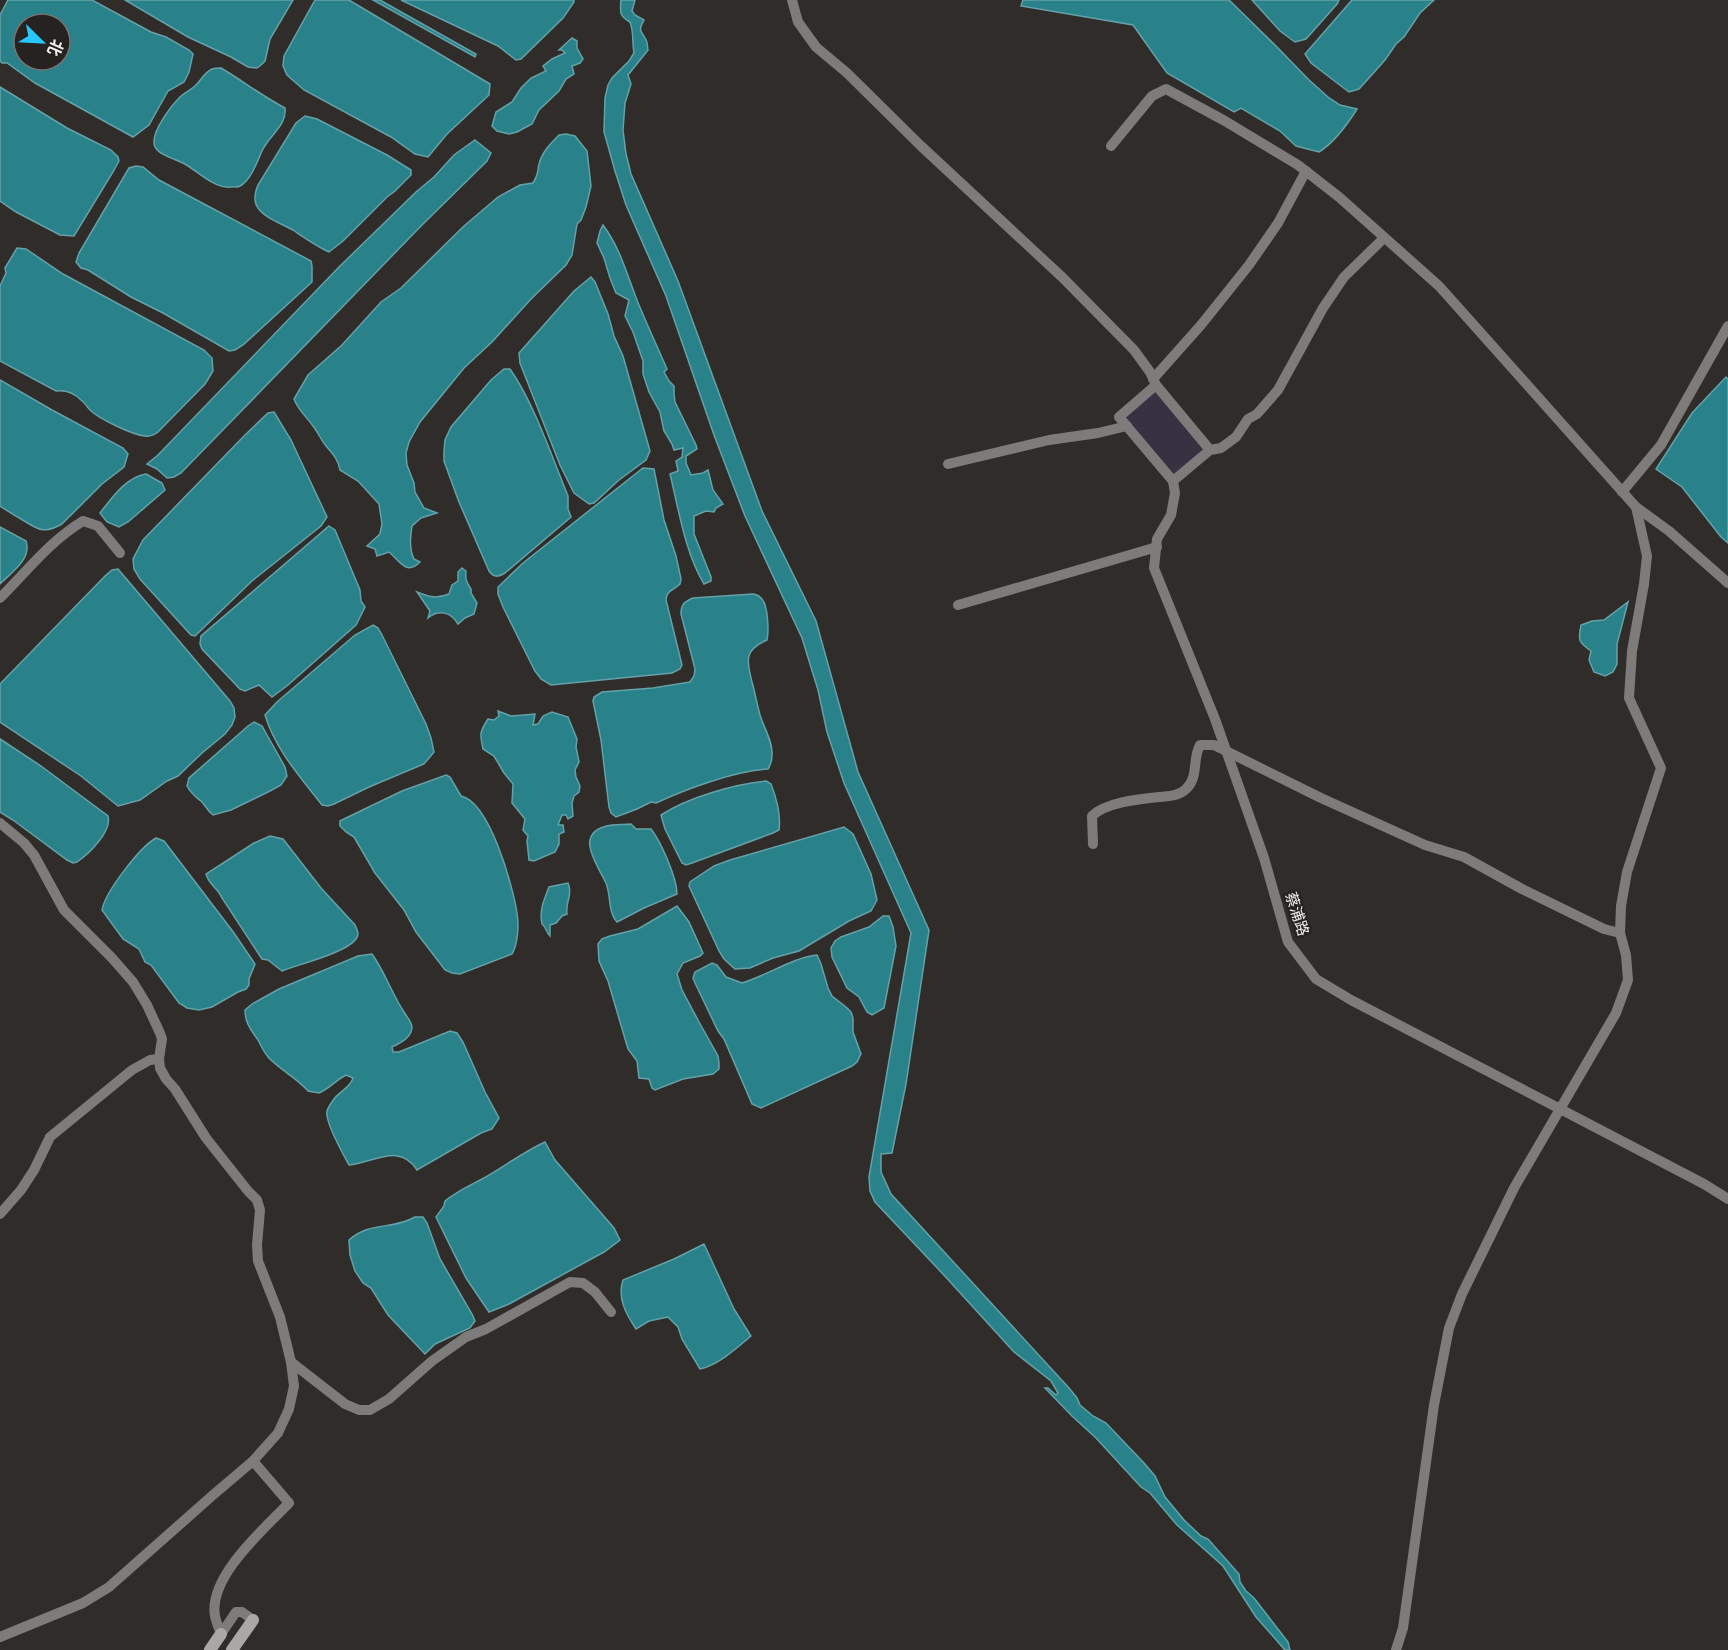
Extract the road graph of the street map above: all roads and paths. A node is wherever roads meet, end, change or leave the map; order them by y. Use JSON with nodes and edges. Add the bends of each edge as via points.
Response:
{"nodes":[{"id":1,"x":792,"y":0,"type":"edge"},
{"id":2,"x":1111,"y":146,"type":"dead end"},
{"id":3,"x":1306,"y":171,"type":"junction"},
{"id":4,"x":1384,"y":238,"type":"junction"},
{"id":5,"x":1728,"y":326,"type":"edge"},
{"id":6,"x":1155,"y":382,"type":"junction"},
{"id":7,"x":1127,"y":426,"type":"junction"},
{"id":8,"x":1210,"y":450,"type":"junction"},
{"id":9,"x":948,"y":465,"type":"dead end"},
{"id":10,"x":1173,"y":481,"type":"junction"},
{"id":11,"x":1622,"y":492,"type":"junction"},
{"id":12,"x":1636,"y":507,"type":"junction"},
{"id":13,"x":1156,"y":547,"type":"junction"},
{"id":14,"x":120,"y":553,"type":"dead end"},
{"id":15,"x":1728,"y":583,"type":"edge"},
{"id":16,"x":0,"y":598,"type":"edge"},
{"id":17,"x":958,"y":605,"type":"dead end"},
{"id":18,"x":1227,"y":753,"type":"junction"},
{"id":19,"x":0,"y":823,"type":"edge"},
{"id":20,"x":1093,"y":844,"type":"dead end"},
{"id":21,"x":1620,"y":933,"type":"junction"},
{"id":22,"x":159,"y":1059,"type":"junction"},
{"id":23,"x":1560,"y":1110,"type":"junction"},
{"id":24,"x":1728,"y":1198,"type":"edge"},
{"id":25,"x":0,"y":1214,"type":"edge"},
{"id":26,"x":611,"y":1312,"type":"dead end"},
{"id":27,"x":291,"y":1362,"type":"junction"},
{"id":28,"x":253,"y":1461,"type":"junction"},
{"id":29,"x":253,"y":1620,"type":"joint"},
{"id":30,"x":221,"y":1634,"type":"junction"},
{"id":31,"x":0,"y":1637,"type":"edge"},
{"id":32,"x":210,"y":1650,"type":"edge"},
{"id":33,"x":232,"y":1650,"type":"edge"},
{"id":34,"x":1396,"y":1650,"type":"edge"}],
"edges":[{"from":1,"to":6,"type":"street","via":[[798,22],[816,47],[1062,277],[1134,350]]},
{"from":2,"to":3,"type":"street","via":[[1152,96],[1166,89]]},
{"from":3,"to":4,"type":"street"},
{"from":3,"to":6,"type":"street","via":[[1278,223],[1249,265]]},
{"from":4,"to":8,"type":"street","via":[[1344,277],[1278,390],[1248,419],[1236,437],[1221,448]]},
{"from":4,"to":11,"type":"street","via":[[1439,286]]},
{"from":5,"to":11,"type":"street","via":[[1661,445]]},
{"from":6,"to":7,"type":"street","via":[[1119,417]]},
{"from":6,"to":8,"type":"street"},
{"from":7,"to":9,"type":"street"},
{"from":7,"to":10,"type":"street"},
{"from":8,"to":10,"type":"street"},
{"from":10,"to":13,"type":"street","name":"蔡浦路","via":[[1171,515]]},
{"from":11,"to":12,"type":"street"},
{"from":12,"to":15,"type":"street"},
{"from":12,"to":21,"type":"street","via":[[1647,556],[1629,698],[1661,768],[1627,872]]},
{"from":13,"to":17,"type":"street"},
{"from":13,"to":18,"type":"street","name":"蔡浦路","via":[[1154,568]]},
{"from":14,"to":16,"type":"street","via":[[98,526],[83,521],[43,552]]},
{"from":18,"to":20,"type":"street","via":[[1214,745],[1200,745],[1194,777],[1178,795],[1126,802],[1097,811],[1092,816]]},
{"from":18,"to":21,"type":"street","via":[[1425,844],[1464,857],[1581,918]]},
{"from":18,"to":23,"type":"street","name":"蔡浦路","via":[[1288,942],[1316,979]]},
{"from":19,"to":22,"type":"street","via":[[34,855],[64,910],[133,982],[160,1033]]},
{"from":21,"to":23,"type":"street","via":[[1628,980],[1616,1013]]},
{"from":22,"to":25,"type":"street","via":[[132,1070],[50,1137],[34,1170]]},
{"from":22,"to":27,"type":"street","via":[[166,1079],[206,1138],[257,1200],[258,1261],[280,1317]]},
{"from":23,"to":24,"type":"street","name":"蔡浦路"},
{"from":23,"to":34,"type":"street","via":[[1514,1188],[1449,1328],[1434,1405],[1403,1628]]},
{"from":26,"to":27,"type":"street","via":[[583,1282],[570,1282],[466,1337],[370,1410],[345,1404]]},
{"from":27,"to":28,"type":"street","via":[[294,1386],[289,1409],[278,1433]]},
{"from":28,"to":30,"type":"street","via":[[289,1503],[234,1561],[217,1590],[214,1615]]},
{"from":28,"to":31,"type":"street","via":[[109,1587],[83,1603]]},
{"from":29,"to":30,"type":"street","via":[[236,1612]]},
{"from":29,"to":33,"type":"main road"},
{"from":30,"to":32,"type":"main road"}]}
